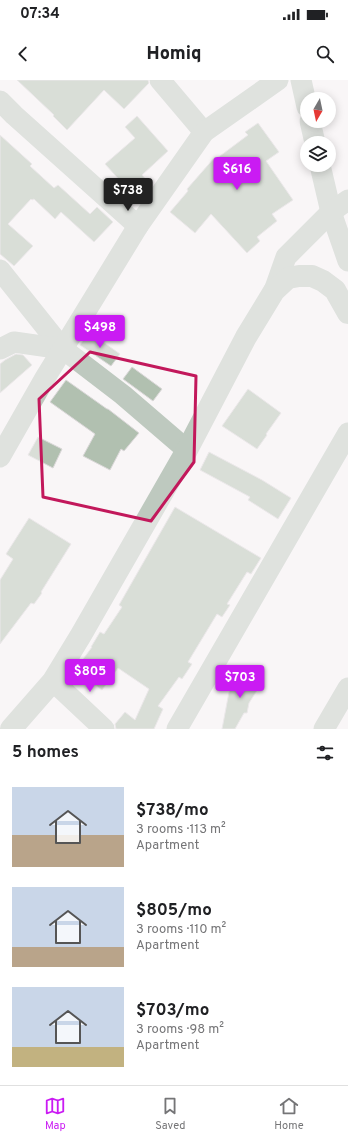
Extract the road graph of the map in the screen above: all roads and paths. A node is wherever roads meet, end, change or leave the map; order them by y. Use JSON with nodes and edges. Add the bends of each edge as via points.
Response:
{"nodes":[{"id":1,"x":160,"y":80,"type":"edge"},
{"id":2,"x":278,"y":80,"type":"edge"},
{"id":3,"x":301,"y":80,"type":"edge"},
{"id":4,"x":304,"y":92,"type":"edge"},
{"id":5,"x":0,"y":101,"type":"edge"},
{"id":6,"x":204,"y":132,"type":"junction"},
{"id":7,"x":322,"y":172,"type":"edge"},
{"id":8,"x":348,"y":200,"type":"edge"},
{"id":9,"x":331,"y":212,"type":"junction"},
{"id":10,"x":138,"y":226,"type":"junction"},
{"id":11,"x":348,"y":261,"type":"edge"},
{"id":12,"x":0,"y":270,"type":"edge"},
{"id":13,"x":274,"y":291,"type":"junction"},
{"id":14,"x":348,"y":313,"type":"edge"},
{"id":15,"x":0,"y":349,"type":"edge"},
{"id":16,"x":62,"y":349,"type":"junction"},
{"id":17,"x":348,"y":433,"type":"edge"},
{"id":18,"x":187,"y":450,"type":"junction"},
{"id":19,"x":0,"y":457,"type":"edge"},
{"id":20,"x":52,"y":681,"type":"junction"},
{"id":21,"x":348,"y":688,"type":"edge"},
{"id":22,"x":12,"y":729,"type":"edge"},
{"id":23,"x":104,"y":729,"type":"edge"},
{"id":24,"x":177,"y":729,"type":"edge"},
{"id":25,"x":324,"y":729,"type":"edge"}],
"edges":[{"from":1,"to":6,"type":"street"},
{"from":2,"to":6,"type":"street"},
{"from":3,"to":4,"type":"street"},
{"from":5,"to":10,"type":"street"},
{"from":6,"to":10,"type":"street"},
{"from":7,"to":9,"type":"street"},
{"from":8,"to":9,"type":"street"},
{"from":9,"to":11,"type":"street"},
{"from":9,"to":13,"type":"street","via":[[286,257]]},
{"from":10,"to":16,"type":"street"},
{"from":12,"to":16,"type":"street"},
{"from":13,"to":14,"type":"street","via":[[288,278],[312,276],[335,290]]},
{"from":13,"to":18,"type":"street","via":[[246,337]]},
{"from":15,"to":16,"type":"street","via":[[14,342]]},
{"from":16,"to":18,"type":"street","via":[[123,395]]},
{"from":16,"to":19,"type":"street"},
{"from":17,"to":24,"type":"street"},
{"from":18,"to":20,"type":"street"},
{"from":20,"to":22,"type":"street"},
{"from":20,"to":23,"type":"street"},
{"from":21,"to":25,"type":"street"}]}
